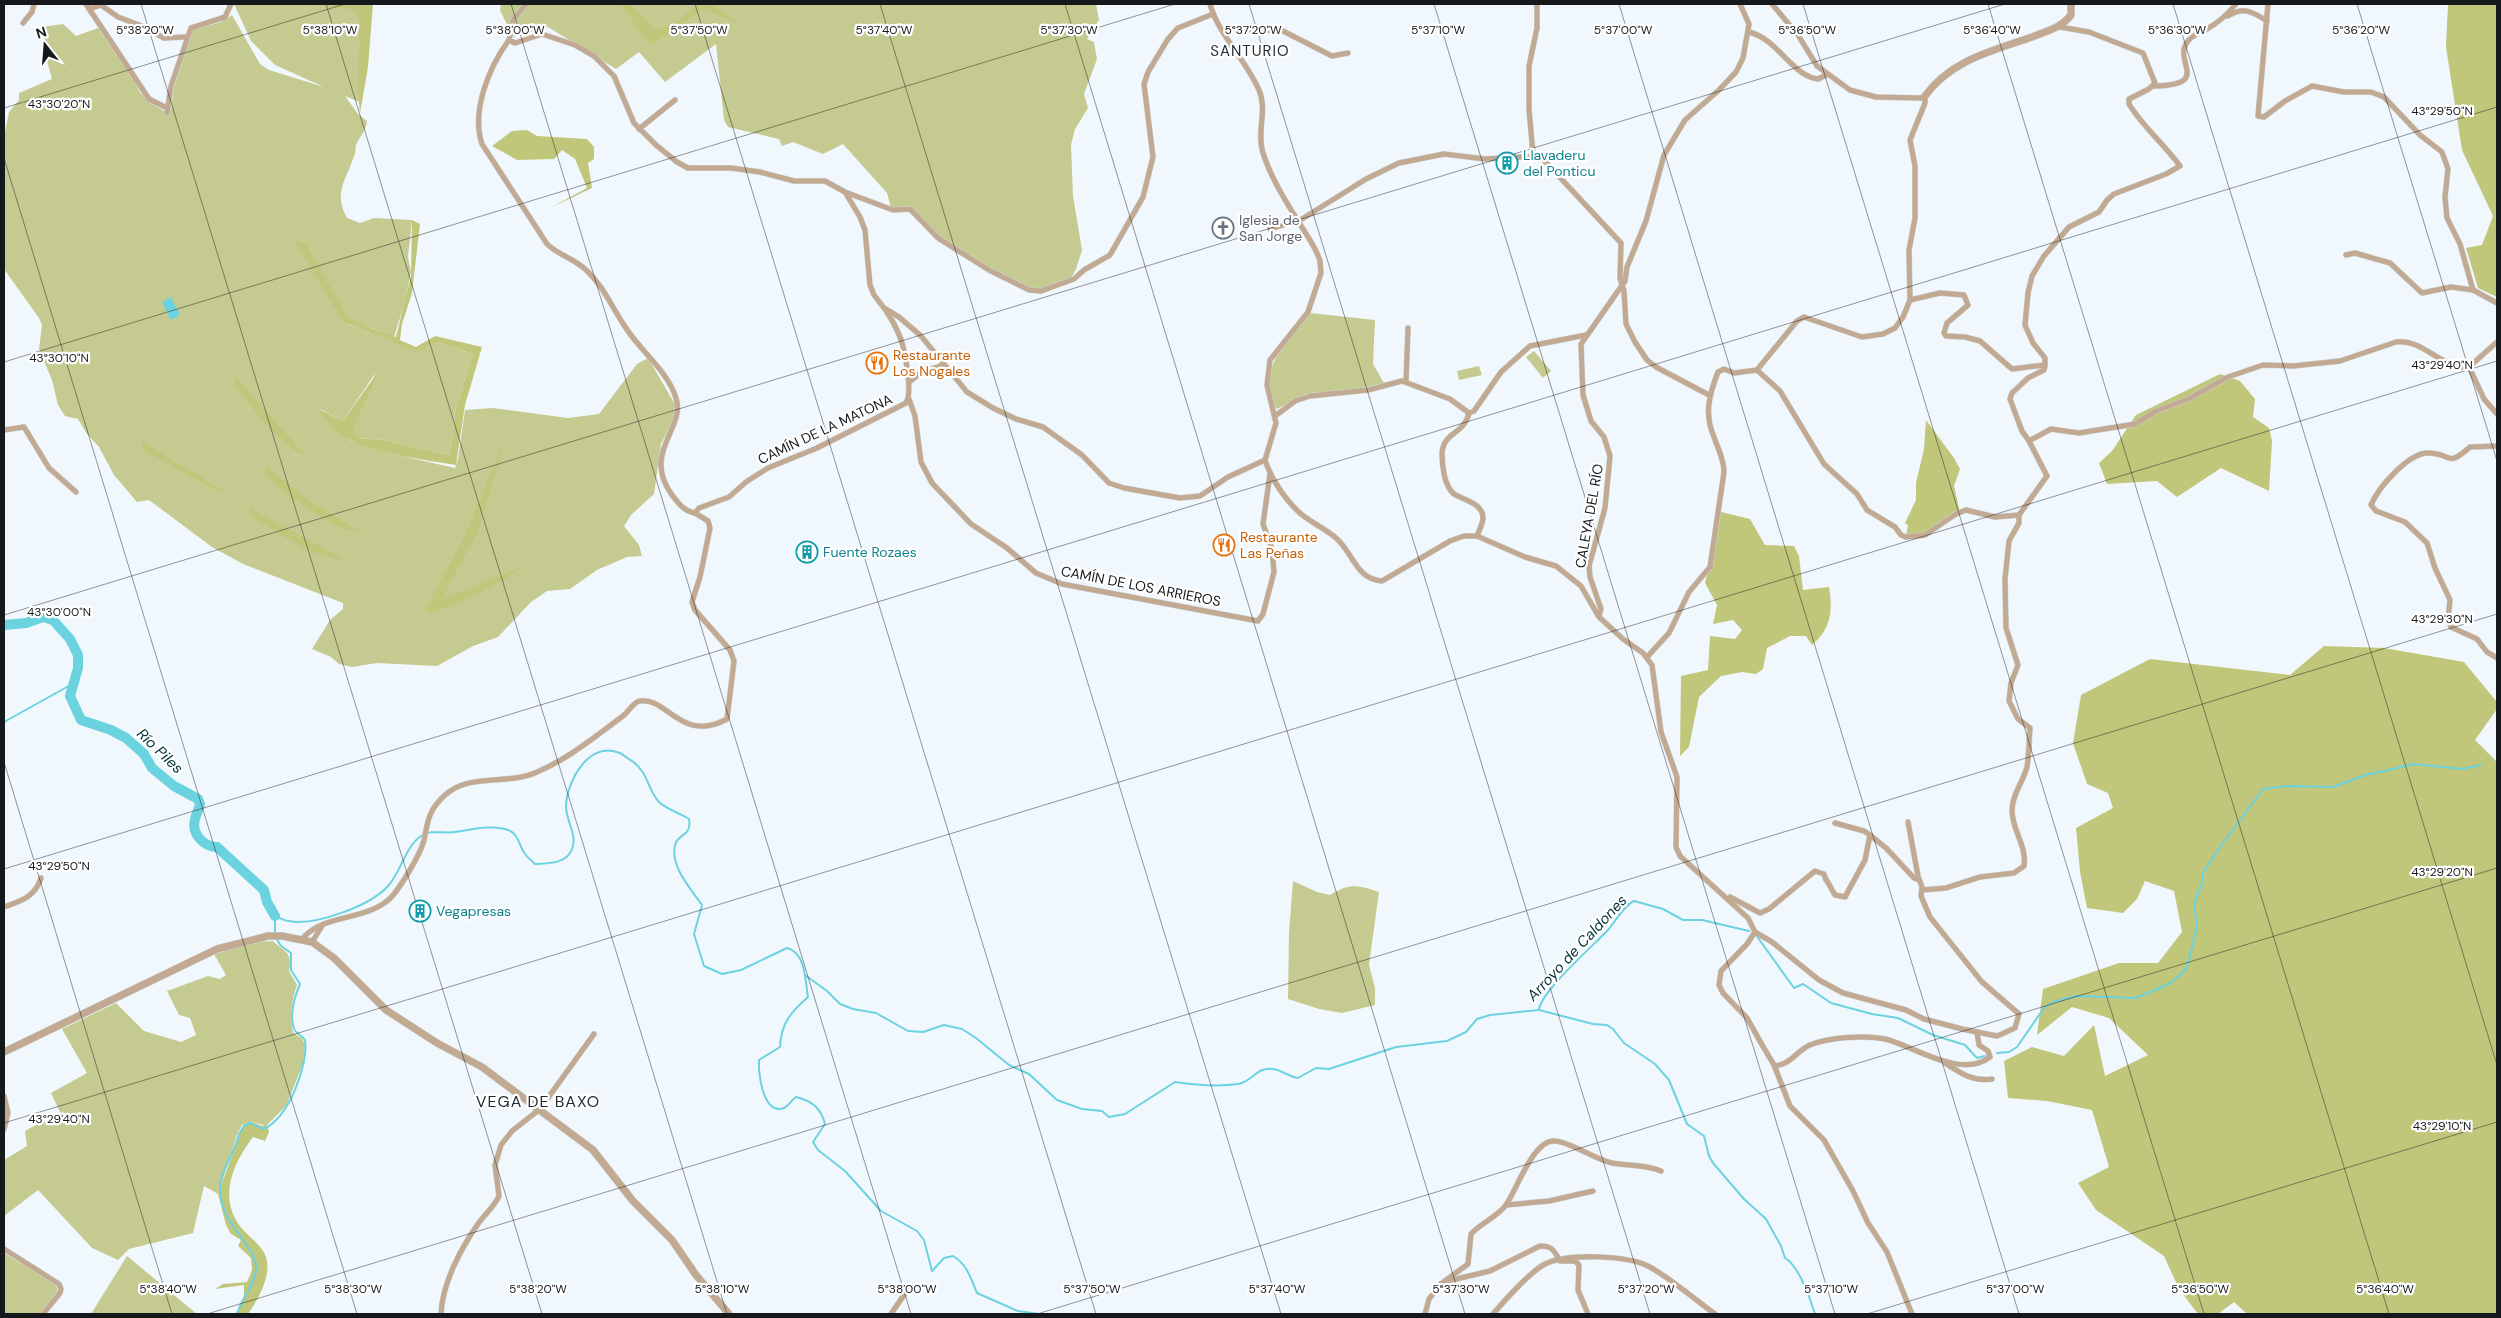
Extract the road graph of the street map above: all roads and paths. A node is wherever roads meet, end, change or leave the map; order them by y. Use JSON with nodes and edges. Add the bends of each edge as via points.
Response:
{"nodes":[{"id":1,"x":34,"y":4,"type":"edge"},
{"id":2,"x":231,"y":4,"type":"edge"},
{"id":3,"x":526,"y":4,"type":"edge"},
{"id":4,"x":1210,"y":4,"type":"edge"},
{"id":5,"x":1537,"y":4,"type":"edge"},
{"id":6,"x":1740,"y":4,"type":"edge"},
{"id":7,"x":1772,"y":4,"type":"edge"},
{"id":8,"x":2071,"y":4,"type":"edge"},
{"id":9,"x":2236,"y":4,"type":"edge"},
{"id":10,"x":2270,"y":4,"type":"edge"},
{"id":11,"x":88,"y":6,"type":"edge"},
{"id":12,"x":1213,"y":14,"type":"junction"},
{"id":13,"x":2224,"y":18,"type":"junction"},
{"id":14,"x":2267,"y":21,"type":"junction"},
{"id":15,"x":23,"y":23,"type":"dead end"},
{"id":16,"x":2060,"y":26,"type":"junction"},
{"id":17,"x":1223,"y":30,"type":"junction"},
{"id":18,"x":1749,"y":32,"type":"junction"},
{"id":19,"x":186,"y":37,"type":"junction"},
{"id":20,"x":509,"y":40,"type":"junction"},
{"id":21,"x":1348,"y":53,"type":"dead end"},
{"id":22,"x":1826,"y":74,"type":"junction"},
{"id":23,"x":2153,"y":86,"type":"junction"},
{"id":24,"x":1925,"y":96,"type":"junction"},
{"id":25,"x":675,"y":100,"type":"dead end"},
{"id":26,"x":639,"y":129,"type":"junction"},
{"id":27,"x":1533,"y":154,"type":"junction"},
{"id":28,"x":844,"y":192,"type":"junction"},
{"id":29,"x":1298,"y":221,"type":"junction"},
{"id":30,"x":1270,"y":229,"type":"dead end"},
{"id":31,"x":2346,"y":255,"type":"dead end"},
{"id":32,"x":1622,"y":286,"type":"junction"},
{"id":33,"x":2473,"y":290,"type":"junction"},
{"id":34,"x":1910,"y":300,"type":"junction"},
{"id":35,"x":2497,"y":303,"type":"edge"},
{"id":36,"x":884,"y":308,"type":"junction"},
{"id":37,"x":1408,"y":328,"type":"dead end"},
{"id":38,"x":1586,"y":335,"type":"junction"},
{"id":39,"x":2497,"y":342,"type":"edge"},
{"id":40,"x":943,"y":365,"type":"junction"},
{"id":41,"x":2045,"y":365,"type":"junction"},
{"id":42,"x":2470,"y":367,"type":"junction"},
{"id":43,"x":1757,"y":370,"type":"junction"},
{"id":44,"x":1406,"y":381,"type":"junction"},
{"id":45,"x":908,"y":382,"type":"junction"},
{"id":46,"x":1709,"y":395,"type":"junction"},
{"id":47,"x":909,"y":399,"type":"junction"},
{"id":48,"x":1469,"y":413,"type":"junction"},
{"id":49,"x":2497,"y":414,"type":"edge"},
{"id":50,"x":1275,"y":416,"type":"junction"},
{"id":51,"x":4,"y":430,"type":"edge"},
{"id":52,"x":2029,"y":441,"type":"junction"},
{"id":53,"x":2497,"y":446,"type":"edge"},
{"id":54,"x":1265,"y":460,"type":"junction"},
{"id":55,"x":1270,"y":474,"type":"junction"},
{"id":56,"x":76,"y":492,"type":"dead end"},
{"id":57,"x":695,"y":513,"type":"junction"},
{"id":58,"x":2019,"y":515,"type":"junction"},
{"id":59,"x":1477,"y":536,"type":"junction"},
{"id":60,"x":1599,"y":617,"type":"junction"},
{"id":61,"x":1647,"y":657,"type":"junction"},
{"id":62,"x":2497,"y":658,"type":"edge"},
{"id":63,"x":1908,"y":822,"type":"dead end"},
{"id":64,"x":1835,"y":823,"type":"dead end"},
{"id":65,"x":1870,"y":835,"type":"junction"},
{"id":66,"x":40,"y":878,"type":"dead end"},
{"id":67,"x":1919,"y":880,"type":"junction"},
{"id":68,"x":1922,"y":890,"type":"junction"},
{"id":69,"x":1724,"y":893,"type":"junction"},
{"id":70,"x":4,"y":907,"type":"edge"},
{"id":71,"x":324,"y":924,"type":"junction"},
{"id":72,"x":1755,"y":932,"type":"junction"},
{"id":73,"x":302,"y":939,"type":"junction"},
{"id":74,"x":312,"y":942,"type":"junction"},
{"id":75,"x":1977,"y":1032,"type":"junction"},
{"id":76,"x":594,"y":1034,"type":"dead end"},
{"id":77,"x":4,"y":1052,"type":"edge"},
{"id":78,"x":1942,"y":1061,"type":"junction"},
{"id":79,"x":1775,"y":1066,"type":"junction"},
{"id":80,"x":1992,"y":1079,"type":"dead end"},
{"id":81,"x":4,"y":1096,"type":"edge"},
{"id":82,"x":540,"y":1109,"type":"junction"},
{"id":83,"x":4,"y":1129,"type":"edge"},
{"id":84,"x":1661,"y":1171,"type":"dead end"},
{"id":85,"x":1594,"y":1192,"type":"dead end"},
{"id":86,"x":1506,"y":1204,"type":"junction"},
{"id":87,"x":4,"y":1250,"type":"edge"},
{"id":88,"x":1560,"y":1261,"type":"junction"},
{"id":89,"x":910,"y":1286,"type":"dead end"},
{"id":90,"x":1438,"y":1286,"type":"junction"},
{"id":91,"x":43,"y":1314,"type":"edge"},
{"id":92,"x":441,"y":1314,"type":"edge"},
{"id":93,"x":729,"y":1314,"type":"edge"},
{"id":94,"x":892,"y":1314,"type":"edge"},
{"id":95,"x":1425,"y":1314,"type":"edge"},
{"id":96,"x":1493,"y":1314,"type":"edge"},
{"id":97,"x":1588,"y":1314,"type":"edge"},
{"id":98,"x":1714,"y":1314,"type":"edge"},
{"id":99,"x":1912,"y":1314,"type":"edge"}],
"edges":[{"from":1,"to":15,"type":"street"},
{"from":2,"to":19,"type":"street","via":[[225,16],[196,25]]},
{"from":3,"to":20,"type":"street","via":[[513,20]]},
{"from":4,"to":12,"type":"street"},
{"from":5,"to":27,"type":"street","via":[[1537,28],[1529,66]]},
{"from":6,"to":18,"type":"street"},
{"from":7,"to":22,"type":"street","via":[[1798,35],[1816,66]]},
{"from":8,"to":16,"type":"street","via":[[2071,15]]},
{"from":9,"to":13,"type":"street"},
{"from":10,"to":14,"type":"street"},
{"from":11,"to":19,"type":"street","via":[[101,5],[118,17],[164,38]]},
{"from":11,"to":19,"type":"street","via":[[149,99],[167,110]]},
{"from":12,"to":17,"type":"street"},
{"from":12,"to":28,"type":"street","via":[[1178,28],[1148,72],[1144,84],[1153,157],[1143,197],[1110,255],[1069,282],[1040,291],[1029,290],[938,238],[910,209],[893,210]]},
{"from":13,"to":14,"type":"street","via":[[2244,10]]},
{"from":13,"to":23,"type":"street","via":[[2186,42],[2187,72],[2184,80],[2175,85]]},
{"from":14,"to":33,"type":"street","via":[[2258,116],[2264,117],[2284,101],[2312,86],[2344,92],[2371,92],[2389,100],[2420,135],[2445,156],[2448,169],[2445,210],[2460,244]]},
{"from":16,"to":23,"type":"street","via":[[2140,50],[2147,60]]},
{"from":16,"to":24,"type":"street","via":[[1976,56],[1942,76]]},
{"from":17,"to":21,"type":"street","via":[[1283,31],[1332,56]]},
{"from":17,"to":29,"type":"street","via":[[1259,90],[1264,110],[1260,130],[1263,154]]},
{"from":18,"to":22,"type":"street","via":[[1772,44],[1807,76],[1818,79]]},
{"from":18,"to":32,"type":"street","via":[[1736,72],[1685,120],[1664,156],[1646,221]]},
{"from":20,"to":26,"type":"street","via":[[515,43],[542,34],[575,45],[594,56],[614,76]]},
{"from":20,"to":57,"type":"street","via":[[491,72],[483,98],[478,127],[482,144],[547,244],[558,254],[580,265],[596,280],[627,331],[650,356],[674,394],[678,412],[664,446],[662,472],[666,486],[680,506]]},
{"from":22,"to":24,"type":"street","via":[[1866,96]]},
{"from":23,"to":41,"type":"street","via":[[2129,99],[2129,104],[2180,166],[2114,194],[2099,212],[2069,227],[2044,256],[2032,276],[2025,325],[2045,358]]},
{"from":24,"to":34,"type":"street","via":[[1910,140],[1915,166],[1915,218],[1909,250]]},
{"from":25,"to":26,"type":"street"},
{"from":26,"to":28,"type":"street","via":[[676,162],[688,168],[731,168],[794,181],[825,180]]},
{"from":27,"to":29,"type":"street","via":[[1485,159],[1444,154],[1400,163],[1366,179]]},
{"from":27,"to":32,"type":"street","via":[[1544,158],[1618,239]]},
{"from":28,"to":36,"type":"street","name":"CAMÍN DE LA MATONA","via":[[865,230],[870,285]]},
{"from":29,"to":30,"type":"street"},
{"from":29,"to":50,"type":"street","via":[[1319,256],[1321,273],[1308,312],[1270,360],[1267,385]]},
{"from":31,"to":33,"type":"street","via":[[2355,253],[2390,263],[2422,293],[2450,287]]},
{"from":32,"to":38,"type":"street"},
{"from":32,"to":46,"type":"street","via":[[1626,324],[1647,360]]},
{"from":33,"to":35,"type":"street"},
{"from":34,"to":41,"type":"street","via":[[1940,293],[1964,295],[1968,305],[1947,323],[1946,336],[1980,341],[2012,369]]},
{"from":34,"to":43,"type":"street","via":[[1894,328],[1873,336],[1862,337],[1804,317],[1797,321]]},
{"from":36,"to":40,"type":"street","via":[[899,316],[921,336]]},
{"from":36,"to":45,"type":"street","name":"CAMÍN DE LA MATONA","via":[[901,339]]},
{"from":37,"to":44,"type":"street"},
{"from":38,"to":48,"type":"street","via":[[1530,346],[1501,372],[1474,411]]},
{"from":38,"to":60,"type":"street","name":"CALEYA DEL RÍO","via":[[1580,353],[1584,395],[1591,421],[1604,437],[1610,456],[1605,508],[1589,566],[1601,609]]},
{"from":39,"to":42,"type":"street"},
{"from":40,"to":45,"type":"street","via":[[922,372]]},
{"from":40,"to":54,"type":"street","via":[[980,402],[1016,419],[1043,427],[1082,456],[1109,483],[1124,488],[1180,498],[1200,496],[1228,477]]},
{"from":41,"to":52,"type":"street","via":[[2044,370],[2020,385],[2010,399]]},
{"from":42,"to":49,"type":"street","via":[[2484,399]]},
{"from":42,"to":52,"type":"street","via":[[2460,368],[2414,343],[2396,342],[2340,361],[2293,366],[2263,365],[2228,377],[2135,424],[2079,433],[2051,429]]},
{"from":43,"to":46,"type":"street","via":[[1720,370]]},
{"from":43,"to":58,"type":"street","via":[[1780,391],[1824,464],[1857,494],[1866,510],[1895,527],[1901,535],[1925,536],[1966,510],[1995,517]]},
{"from":44,"to":48,"type":"street","via":[[1450,399]]},
{"from":44,"to":50,"type":"street","via":[[1360,391],[1310,396],[1296,401]]},
{"from":45,"to":47,"type":"street","name":"CAMÍN DE LA MATONA"},
{"from":46,"to":61,"type":"street","via":[[1708,419],[1724,465],[1710,567],[1689,592],[1669,633]]},
{"from":47,"to":55,"type":"street","name":"CAMÍN DE LOS ARRIEROS","via":[[915,416],[920,462],[932,483],[971,524],[1007,548],[1036,573],[1062,584],[1258,621],[1274,572],[1272,549],[1263,524]]},
{"from":47,"to":57,"type":"street","name":"CAMÍN DE LA MATONA","via":[[902,406],[817,448],[768,468],[729,497]]},
{"from":48,"to":59,"type":"street","via":[[1463,427],[1444,444],[1442,461],[1452,493],[1478,506],[1481,512],[1483,518]]},
{"from":50,"to":54,"type":"street","via":[[1276,431]]},
{"from":51,"to":56,"type":"street","via":[[24,428],[49,468]]},
{"from":52,"to":58,"type":"street","via":[[2047,476]]},
{"from":53,"to":62,"type":"street","via":[[2470,447],[2460,458],[2453,459],[2432,453],[2417,456],[2386,482],[2371,505],[2376,511],[2405,522],[2427,543],[2450,600],[2448,619],[2451,627],[2477,639]]},
{"from":54,"to":55,"type":"street"},
{"from":55,"to":59,"type":"street","via":[[1296,509],[1337,539],[1371,580],[1382,581],[1450,541]]},
{"from":57,"to":71,"type":"street","via":[[708,521],[710,531],[692,602],[695,610],[730,650],[734,661],[727,719],[694,726],[649,702],[639,701],[600,733],[538,772],[510,780],[473,781],[457,787],[440,800],[427,820],[424,838],[409,869],[386,902]]},
{"from":58,"to":68,"type":"street","via":[[2019,524],[2009,541],[2004,579],[2006,628],[2018,665],[2009,701],[2018,719],[2030,728],[2027,766],[2012,812],[2024,849],[2024,866],[2014,873]]},
{"from":59,"to":60,"type":"street","via":[[1525,557],[1556,566],[1581,586]]},
{"from":60,"to":61,"type":"street"},
{"from":61,"to":69,"type":"street","via":[[1656,682],[1661,732],[1678,777],[1676,848],[1680,856]]},
{"from":63,"to":67,"type":"street"},
{"from":64,"to":65,"type":"street"},
{"from":65,"to":67,"type":"street"},
{"from":65,"to":69,"type":"street","via":[[1865,860],[1844,897],[1835,895],[1824,874],[1815,871],[1760,913]]},
{"from":66,"to":70,"type":"street","via":[[35,892],[29,897]]},
{"from":67,"to":68,"type":"street"},
{"from":68,"to":75,"type":"street","via":[[1924,907],[1930,917],[1982,982],[2019,1014],[2014,1028],[1997,1036]]},
{"from":69,"to":72,"type":"street","via":[[1748,918]]},
{"from":71,"to":73,"type":"street"},
{"from":71,"to":74,"type":"street"},
{"from":72,"to":75,"type":"street","via":[[1819,980],[1843,993]]},
{"from":72,"to":79,"type":"street","via":[[1721,971],[1719,985],[1746,1018]]},
{"from":73,"to":74,"type":"street"},
{"from":73,"to":77,"type":"street","via":[[268,936],[217,949]]},
{"from":74,"to":82,"type":"street","via":[[334,958],[386,1010],[482,1067]]},
{"from":75,"to":78,"type":"street","via":[[1979,1045],[1988,1051],[1990,1058],[1977,1064]]},
{"from":76,"to":82,"type":"street"},
{"from":78,"to":79,"type":"street","via":[[1884,1039],[1851,1038],[1811,1045],[1788,1063]]},
{"from":78,"to":80,"type":"street","via":[[1963,1075],[1982,1081]]},
{"from":79,"to":99,"type":"street","via":[[1790,1106],[1824,1140],[1887,1252]]},
{"from":81,"to":83,"type":"street","via":[[8,1113]]},
{"from":82,"to":92,"type":"street","via":[[512,1131],[501,1145],[495,1165],[499,1196],[473,1232],[457,1263],[442,1300]]},
{"from":82,"to":93,"type":"street","via":[[593,1150],[633,1201],[672,1240]]},
{"from":84,"to":86,"type":"street","via":[[1648,1166],[1613,1163],[1553,1140],[1538,1151]]},
{"from":85,"to":86,"type":"street","via":[[1549,1201]]},
{"from":86,"to":90,"type":"street","via":[[1471,1234],[1468,1264]]},
{"from":87,"to":91,"type":"street","via":[[59,1284],[60,1293]]},
{"from":88,"to":90,"type":"street","via":[[1555,1250],[1540,1246],[1490,1271],[1456,1278]]},
{"from":88,"to":96,"type":"street","via":[[1542,1266]]},
{"from":88,"to":97,"type":"street","via":[[1575,1261],[1579,1265],[1578,1290]]},
{"from":88,"to":98,"type":"street","via":[[1594,1257],[1630,1260],[1648,1266],[1680,1286]]},
{"from":89,"to":94,"type":"street"},
{"from":90,"to":95,"type":"street","via":[[1429,1298]]}]}
